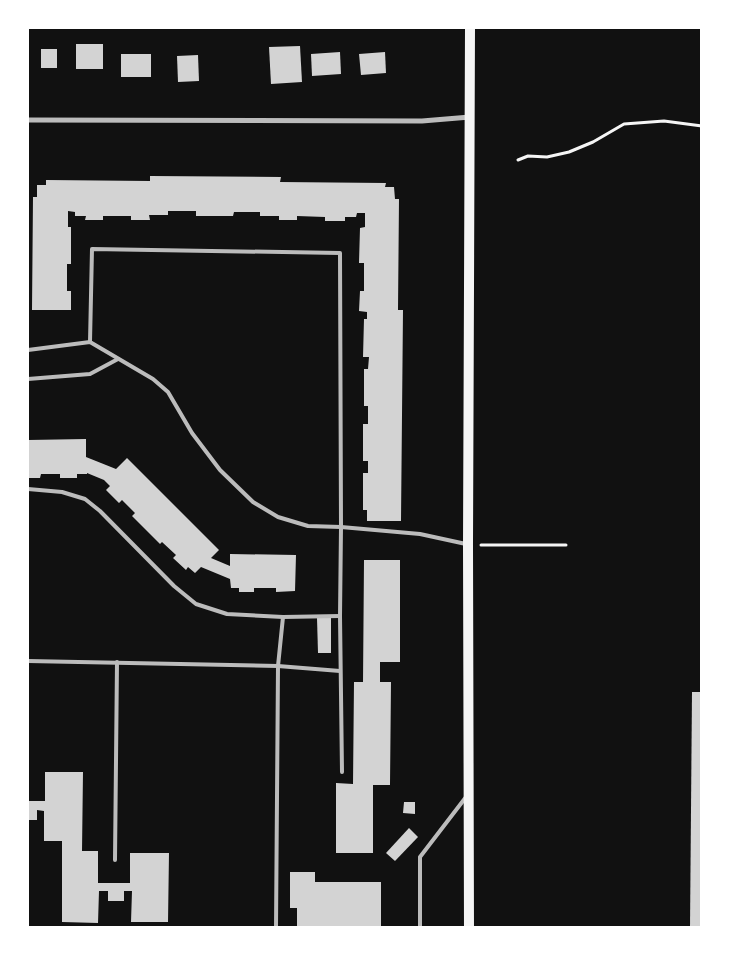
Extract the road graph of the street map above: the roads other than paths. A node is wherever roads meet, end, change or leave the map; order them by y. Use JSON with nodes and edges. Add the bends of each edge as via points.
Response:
{"nodes":[{"id":1,"x":470,"y":28,"type":"edge"},
{"id":2,"x":471,"y":117,"type":"junction"},
{"id":3,"x":28,"y":120,"type":"edge"},
{"id":4,"x":90,"y":342,"type":"junction"},
{"id":5,"x":28,"y":350,"type":"edge"},
{"id":6,"x":118,"y":359,"type":"junction"},
{"id":7,"x":28,"y":380,"type":"edge"},
{"id":8,"x":28,"y":489,"type":"edge"},
{"id":9,"x":342,"y":527,"type":"junction"},
{"id":10,"x":468,"y":545,"type":"junction"},
{"id":11,"x":340,"y":616,"type":"junction"},
{"id":12,"x":283,"y":617,"type":"junction"},
{"id":13,"x":28,"y":661,"type":"edge"},
{"id":14,"x":117,"y":662,"type":"junction"},
{"id":15,"x":278,"y":666,"type":"junction"},
{"id":16,"x":340,"y":671,"type":"junction"},
{"id":17,"x":342,"y":772,"type":"dead end"},
{"id":18,"x":468,"y":793,"type":"junction"},
{"id":19,"x":115,"y":860,"type":"dead end"},
{"id":20,"x":276,"y":928,"type":"edge"},
{"id":21,"x":420,"y":928,"type":"edge"},
{"id":22,"x":469,"y":928,"type":"edge"}],
"edges":[{"from":1,"to":2,"type":"main road"},
{"from":2,"to":3,"type":"street","via":[[422,121]]},
{"from":2,"to":10,"type":"main road"},
{"from":4,"to":5,"type":"lane"},
{"from":4,"to":6,"type":"lane"},
{"from":4,"to":9,"type":"lane","via":[[92,250],[340,253]]},
{"from":6,"to":7,"type":"lane","via":[[90,374]]},
{"from":6,"to":9,"type":"lane","via":[[168,392],[220,470],[253,502],[278,517],[300,524]]},
{"from":8,"to":12,"type":"lane","via":[[62,492],[85,499],[196,604],[227,614]]},
{"from":9,"to":10,"type":"lane","via":[[420,534]]},
{"from":9,"to":11,"type":"lane"},
{"from":10,"to":18,"type":"main road"},
{"from":11,"to":12,"type":"lane"},
{"from":11,"to":16,"type":"lane"},
{"from":12,"to":15,"type":"lane"},
{"from":13,"to":14,"type":"lane"},
{"from":14,"to":15,"type":"lane"},
{"from":14,"to":19,"type":"lane"},
{"from":15,"to":16,"type":"lane"},
{"from":15,"to":20,"type":"lane"},
{"from":16,"to":17,"type":"lane"},
{"from":18,"to":21,"type":"lane","via":[[420,856]]},
{"from":18,"to":22,"type":"main road"}]}
